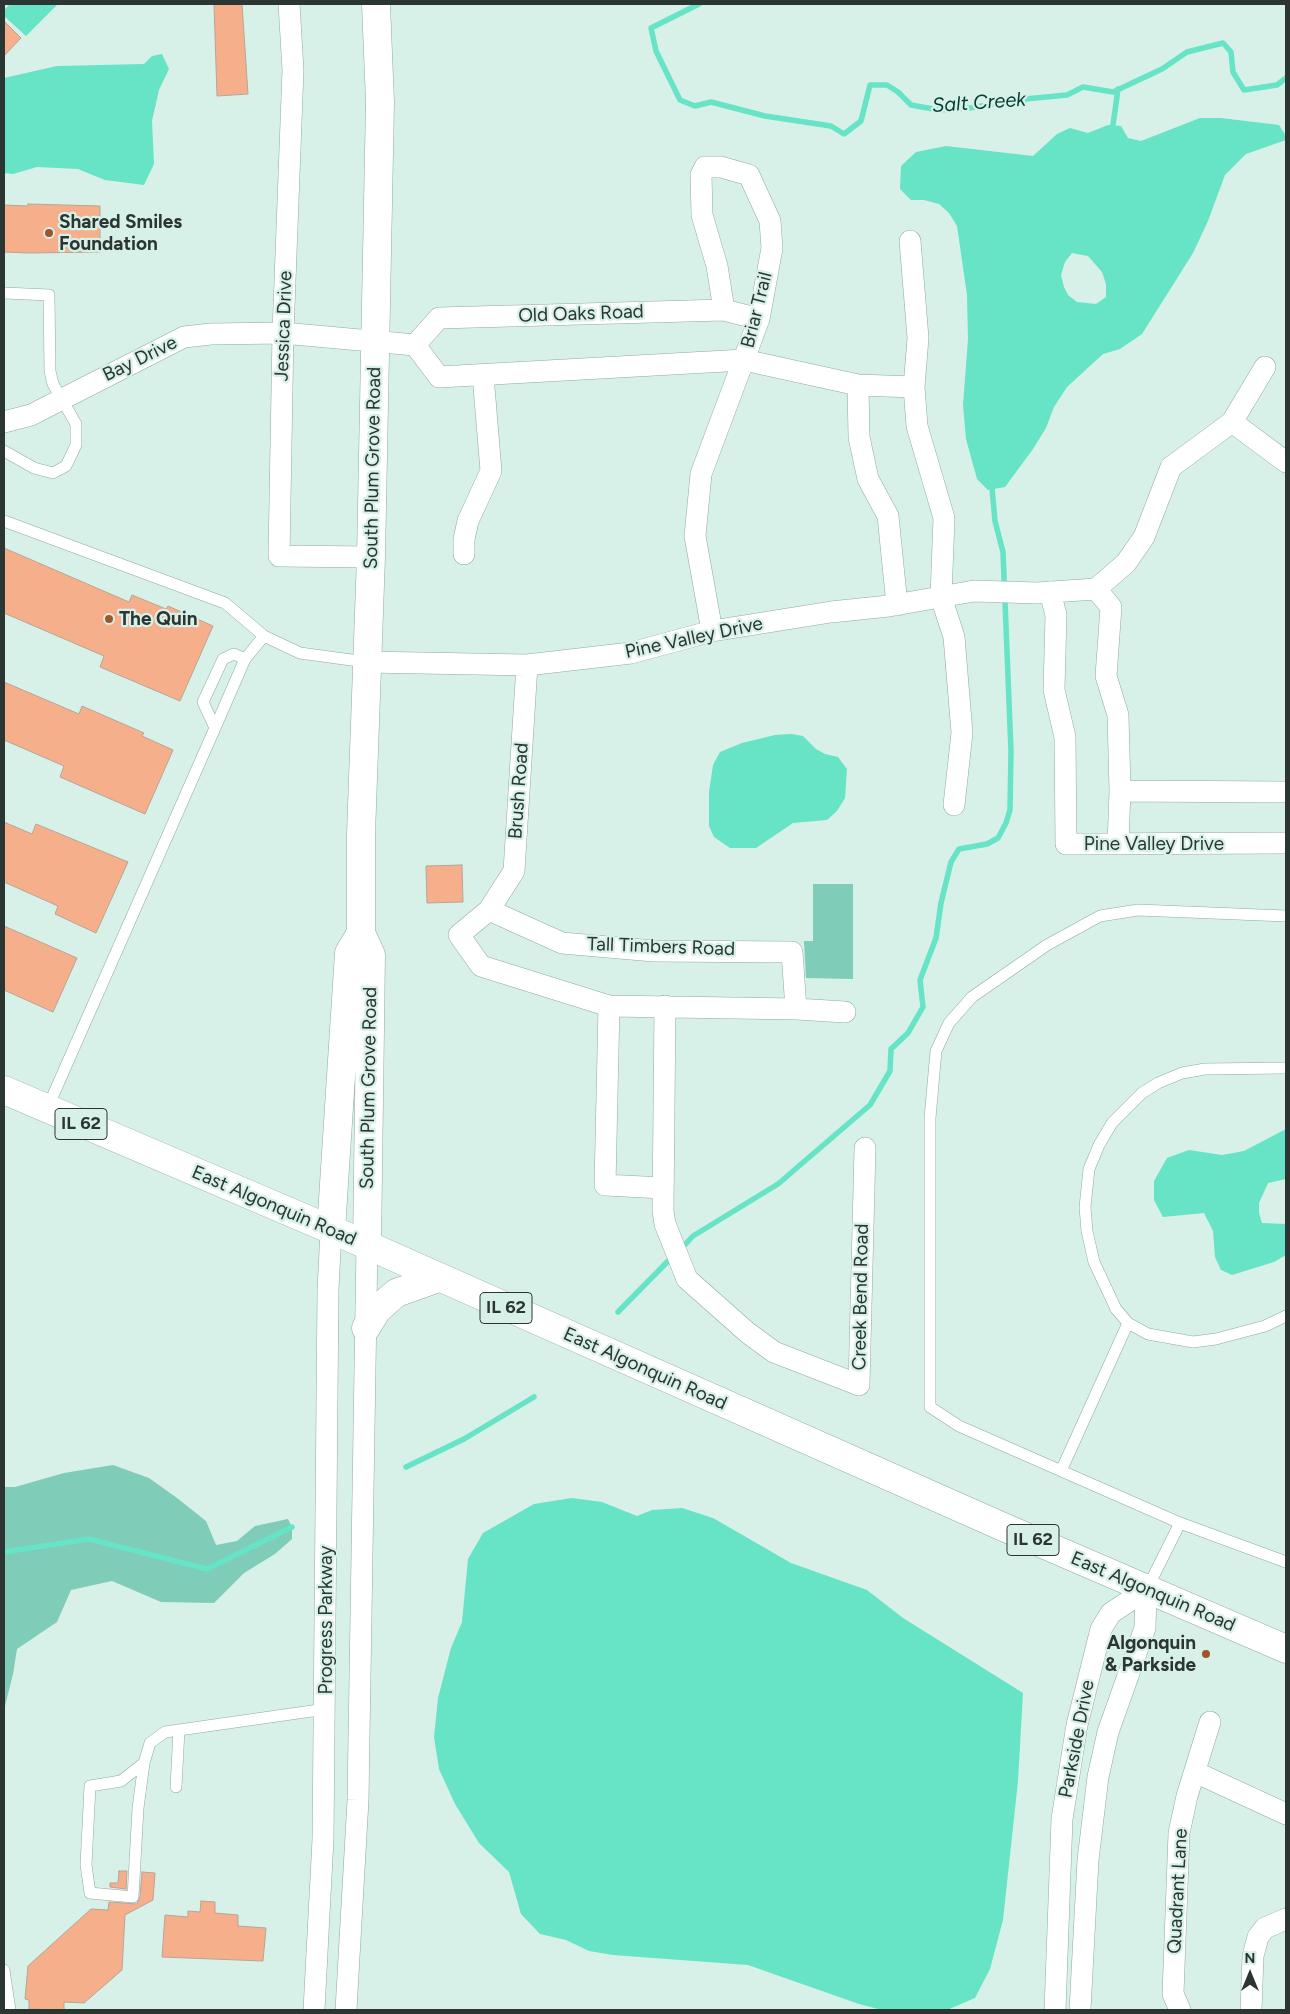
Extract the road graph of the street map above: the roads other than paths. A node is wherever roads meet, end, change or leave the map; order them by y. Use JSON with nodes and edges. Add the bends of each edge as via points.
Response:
{"nodes":[{"id":1,"x":289,"y":4,"type":"edge"},
{"id":2,"x":376,"y":4,"type":"edge"},
{"id":3,"x":910,"y":241,"type":"dead end"},
{"id":4,"x":4,"y":293,"type":"edge"},
{"id":5,"x":724,"y":310,"type":"junction"},
{"id":6,"x":759,"y":319,"type":"junction"},
{"id":7,"x":283,"y":334,"type":"junction"},
{"id":8,"x":375,"y":343,"type":"junction"},
{"id":9,"x":415,"y":345,"type":"junction"},
{"id":10,"x":744,"y":360,"type":"junction"},
{"id":11,"x":1265,"y":367,"type":"dead end"},
{"id":12,"x":483,"y":375,"type":"junction"},
{"id":13,"x":858,"y":384,"type":"junction"},
{"id":14,"x":914,"y":387,"type":"junction"},
{"id":15,"x":62,"y":397,"type":"junction"},
{"id":16,"x":4,"y":422,"type":"edge"},
{"id":17,"x":1232,"y":422,"type":"junction"},
{"id":18,"x":4,"y":451,"type":"edge"},
{"id":19,"x":1286,"y":462,"type":"edge"},
{"id":20,"x":4,"y":521,"type":"edge"},
{"id":21,"x":464,"y":554,"type":"dead end"},
{"id":22,"x":371,"y":557,"type":"junction"},
{"id":23,"x":1096,"y":589,"type":"junction"},
{"id":24,"x":1044,"y":593,"type":"junction"},
{"id":25,"x":941,"y":597,"type":"junction"},
{"id":26,"x":897,"y":605,"type":"junction"},
{"id":27,"x":712,"y":631,"type":"junction"},
{"id":28,"x":264,"y":636,"type":"junction"},
{"id":29,"x":245,"y":659,"type":"junction"},
{"id":30,"x":366,"y":662,"type":"junction"},
{"id":31,"x":527,"y":665,"type":"junction"},
{"id":32,"x":216,"y":728,"type":"junction"},
{"id":33,"x":1120,"y":791,"type":"junction"},
{"id":34,"x":1286,"y":792,"type":"edge"},
{"id":35,"x":954,"y":805,"type":"dead end"},
{"id":36,"x":1286,"y":843,"type":"edge"},
{"id":37,"x":1118,"y":844,"type":"junction"},
{"id":38,"x":489,"y":910,"type":"junction"},
{"id":39,"x":1286,"y":916,"type":"edge"},
{"id":40,"x":361,"y":933,"type":"junction"},
{"id":41,"x":609,"y":1006,"type":"junction"},
{"id":42,"x":665,"y":1006,"type":"junction"},
{"id":43,"x":796,"y":1009,"type":"junction"},
{"id":44,"x":845,"y":1012,"type":"dead end"},
{"id":45,"x":1286,"y":1068,"type":"edge"},
{"id":46,"x":4,"y":1090,"type":"edge"},
{"id":47,"x":47,"y":1109,"type":"junction"},
{"id":48,"x":865,"y":1148,"type":"dead end"},
{"id":49,"x":663,"y":1188,"type":"junction"},
{"id":50,"x":331,"y":1230,"type":"junction"},
{"id":51,"x":367,"y":1245,"type":"junction"},
{"id":52,"x":438,"y":1278,"type":"junction"},
{"id":53,"x":1286,"y":1316,"type":"edge"},
{"id":54,"x":1128,"y":1323,"type":"junction"},
{"id":55,"x":366,"y":1328,"type":"junction"},
{"id":56,"x":1061,"y":1471,"type":"junction"},
{"id":57,"x":1180,"y":1523,"type":"junction"},
{"id":58,"x":1286,"y":1562,"type":"edge"},
{"id":59,"x":1146,"y":1590,"type":"junction"},
{"id":60,"x":1286,"y":1649,"type":"edge"},
{"id":61,"x":326,"y":1709,"type":"junction"},
{"id":62,"x":1210,"y":1722,"type":"dead end"},
{"id":63,"x":179,"y":1730,"type":"junction"},
{"id":64,"x":144,"y":1763,"type":"junction"},
{"id":65,"x":1195,"y":1772,"type":"junction"},
{"id":66,"x":176,"y":1787,"type":"dead end"},
{"id":67,"x":1286,"y":1814,"type":"edge"},
{"id":68,"x":1286,"y":1918,"type":"edge"},
{"id":69,"x":4,"y":1970,"type":"edge"},
{"id":70,"x":8,"y":2008,"type":"edge"},
{"id":71,"x":314,"y":2010,"type":"edge"},
{"id":72,"x":346,"y":2010,"type":"edge"},
{"id":73,"x":1055,"y":2010,"type":"edge"},
{"id":74,"x":1080,"y":2010,"type":"edge"},
{"id":75,"x":1180,"y":2010,"type":"edge"},
{"id":76,"x":1251,"y":2010,"type":"edge"}],
"edges":[{"from":1,"to":7,"type":"street","name":"Jessica Drive","via":[[293,70]]},
{"from":2,"to":8,"type":"street","name":"South Plum Grove Road","via":[[380,102]]},
{"from":3,"to":14,"type":"street","via":[[918,338]]},
{"from":4,"to":15,"type":"lane","via":[[49,295],[50,371],[53,384]]},
{"from":5,"to":6,"type":"street","name":"Old Oaks Road"},
{"from":5,"to":6,"type":"street","name":"Briar Trail","via":[[717,266],[702,215],[701,175],[705,167],[722,167],[749,176],[770,221],[772,248]]},
{"from":5,"to":9,"type":"street","name":"Old Oaks Road","via":[[439,318]]},
{"from":6,"to":10,"type":"street","name":"Briar Trail"},
{"from":7,"to":8,"type":"street","name":"Bay Drive"},
{"from":7,"to":15,"type":"street","name":"Bay Drive","via":[[184,337]]},
{"from":7,"to":22,"type":"street","name":"Jessica Drive","via":[[279,556]]},
{"from":8,"to":9,"type":"street"},
{"from":8,"to":22,"type":"street","name":"South Plum Grove Road"},
{"from":9,"to":12,"type":"street","via":[[439,377]]},
{"from":10,"to":12,"type":"street"},
{"from":10,"to":13,"type":"street"},
{"from":10,"to":27,"type":"street","name":"Briar Trail","via":[[700,474],[694,536]]},
{"from":11,"to":17,"type":"street"},
{"from":12,"to":21,"type":"street","via":[[490,471],[468,521]]},
{"from":13,"to":14,"type":"street"},
{"from":13,"to":26,"type":"street","via":[[859,437],[868,479],[888,516]]},
{"from":14,"to":25,"type":"street","via":[[917,426],[944,518]]},
{"from":15,"to":16,"type":"street","name":"Bay Drive","via":[[31,415]]},
{"from":15,"to":18,"type":"lane","via":[[76,424],[76,445],[66,466],[53,473],[34,468]]},
{"from":17,"to":19,"type":"street"},
{"from":17,"to":23,"type":"street","via":[[1171,467],[1144,537],[1126,563]]},
{"from":20,"to":28,"type":"lane","via":[[225,603]]},
{"from":22,"to":30,"type":"street","name":"South Plum Grove Road"},
{"from":23,"to":24,"type":"street","name":"Pine Valley Drive"},
{"from":23,"to":33,"type":"street","via":[[1111,607],[1106,676],[1118,715]]},
{"from":24,"to":25,"type":"street","name":"Pine Valley Drive","via":[[974,592]]},
{"from":24,"to":37,"type":"street","name":"Pine Valley Drive","via":[[1056,615],[1054,690],[1065,737],[1066,844]]},
{"from":25,"to":26,"type":"street","name":"Pine Valley Drive"},
{"from":25,"to":35,"type":"street","via":[[954,637],[962,733]]},
{"from":26,"to":27,"type":"street","name":"Pine Valley Drive"},
{"from":27,"to":31,"type":"street","name":"Pine Valley Drive","via":[[631,653]]},
{"from":28,"to":29,"type":"lane"},
{"from":28,"to":30,"type":"lane","via":[[300,653]]},
{"from":29,"to":32,"type":"lane"},
{"from":29,"to":32,"type":"lane","via":[[234,654],[223,659],[204,702]]},
{"from":30,"to":31,"type":"street","name":"Pine Valley Drive"},
{"from":30,"to":40,"type":"street","name":"South Plum Grove Road"},
{"from":31,"to":38,"type":"street","name":"Brush Road","via":[[514,871]]},
{"from":32,"to":47,"type":"lane"},
{"from":33,"to":34,"type":"street"},
{"from":33,"to":37,"type":"street"},
{"from":36,"to":37,"type":"street","name":"Pine Valley Drive"},
{"from":38,"to":41,"type":"street","via":[[459,935],[481,966]]},
{"from":38,"to":43,"type":"street","name":"Tall Timbers Road","via":[[562,943],[654,951],[792,952]]},
{"from":39,"to":56,"type":"lane","via":[[1138,910],[1100,916],[1047,945],[972,997],[949,1023],[936,1051],[930,1118],[930,1407],[959,1426]]},
{"from":40,"to":50,"type":"street","name":"South Plum Grove Road","via":[[349,954]]},
{"from":40,"to":51,"type":"street","name":"South Plum Grove Road","via":[[371,955]]},
{"from":41,"to":42,"type":"street"},
{"from":41,"to":49,"type":"street","via":[[605,1185]]},
{"from":42,"to":43,"type":"street"},
{"from":42,"to":49,"type":"street","name":"Creek Bend Road"},
{"from":43,"to":44,"type":"street"},
{"from":45,"to":54,"type":"lane","via":[[1205,1069],[1182,1073],[1142,1093],[1112,1123],[1089,1169],[1085,1207],[1094,1262],[1116,1308]]},
{"from":46,"to":47,"type":"street","name":"East Algonquin Road","number":"IL 62"},
{"from":47,"to":50,"type":"street","name":"East Algonquin Road","number":"IL 62"},
{"from":48,"to":49,"type":"street","name":"Creek Bend Road","via":[[859,1385],[774,1352],[687,1279],[664,1224]]},
{"from":50,"to":51,"type":"street","name":"East Algonquin Road","number":"IL 62"},
{"from":50,"to":61,"type":"street","name":"Progress Parkway"},
{"from":51,"to":52,"type":"street","name":"East Algonquin Road","number":"IL 62"},
{"from":51,"to":55,"type":"street","name":"Progress Parkway"},
{"from":52,"to":55,"type":"street","via":[[396,1293],[377,1310]]},
{"from":52,"to":59,"type":"street","name":"East Algonquin Road","number":"IL 62"},
{"from":53,"to":54,"type":"lane","via":[[1265,1326],[1193,1342],[1148,1334]]},
{"from":54,"to":56,"type":"lane"},
{"from":55,"to":72,"type":"street","name":"Progress Parkway","via":[[358,1800]]},
{"from":56,"to":57,"type":"lane"},
{"from":57,"to":58,"type":"lane"},
{"from":57,"to":59,"type":"lane"},
{"from":59,"to":60,"type":"street","name":"East Algonquin Road","number":"IL 62"},
{"from":59,"to":73,"type":"street","name":"Parkside Drive","via":[[1111,1613],[1101,1629],[1077,1726],[1062,1819]]},
{"from":59,"to":74,"type":"street","name":"Parkside Drive","via":[[1145,1628],[1108,1732],[1098,1776],[1088,1860]]},
{"from":61,"to":63,"type":"lane"},
{"from":61,"to":71,"type":"street","name":"Progress Parkway"},
{"from":62,"to":65,"type":"street","name":"Quadrant Lane"},
{"from":63,"to":64,"type":"lane","via":[[165,1732],[150,1743]]},
{"from":63,"to":66,"type":"lane"},
{"from":64,"to":64,"type":"lane","via":[[133,1897],[90,1893],[86,1865],[90,1786],[121,1781]]},
{"from":65,"to":67,"type":"street"},
{"from":65,"to":75,"type":"street","name":"Quadrant Lane","via":[[1179,1833],[1173,1994]]},
{"from":68,"to":76,"type":"street","via":[[1265,1928],[1258,1937],[1253,1956]]},
{"from":69,"to":70,"type":"lane"}]}
